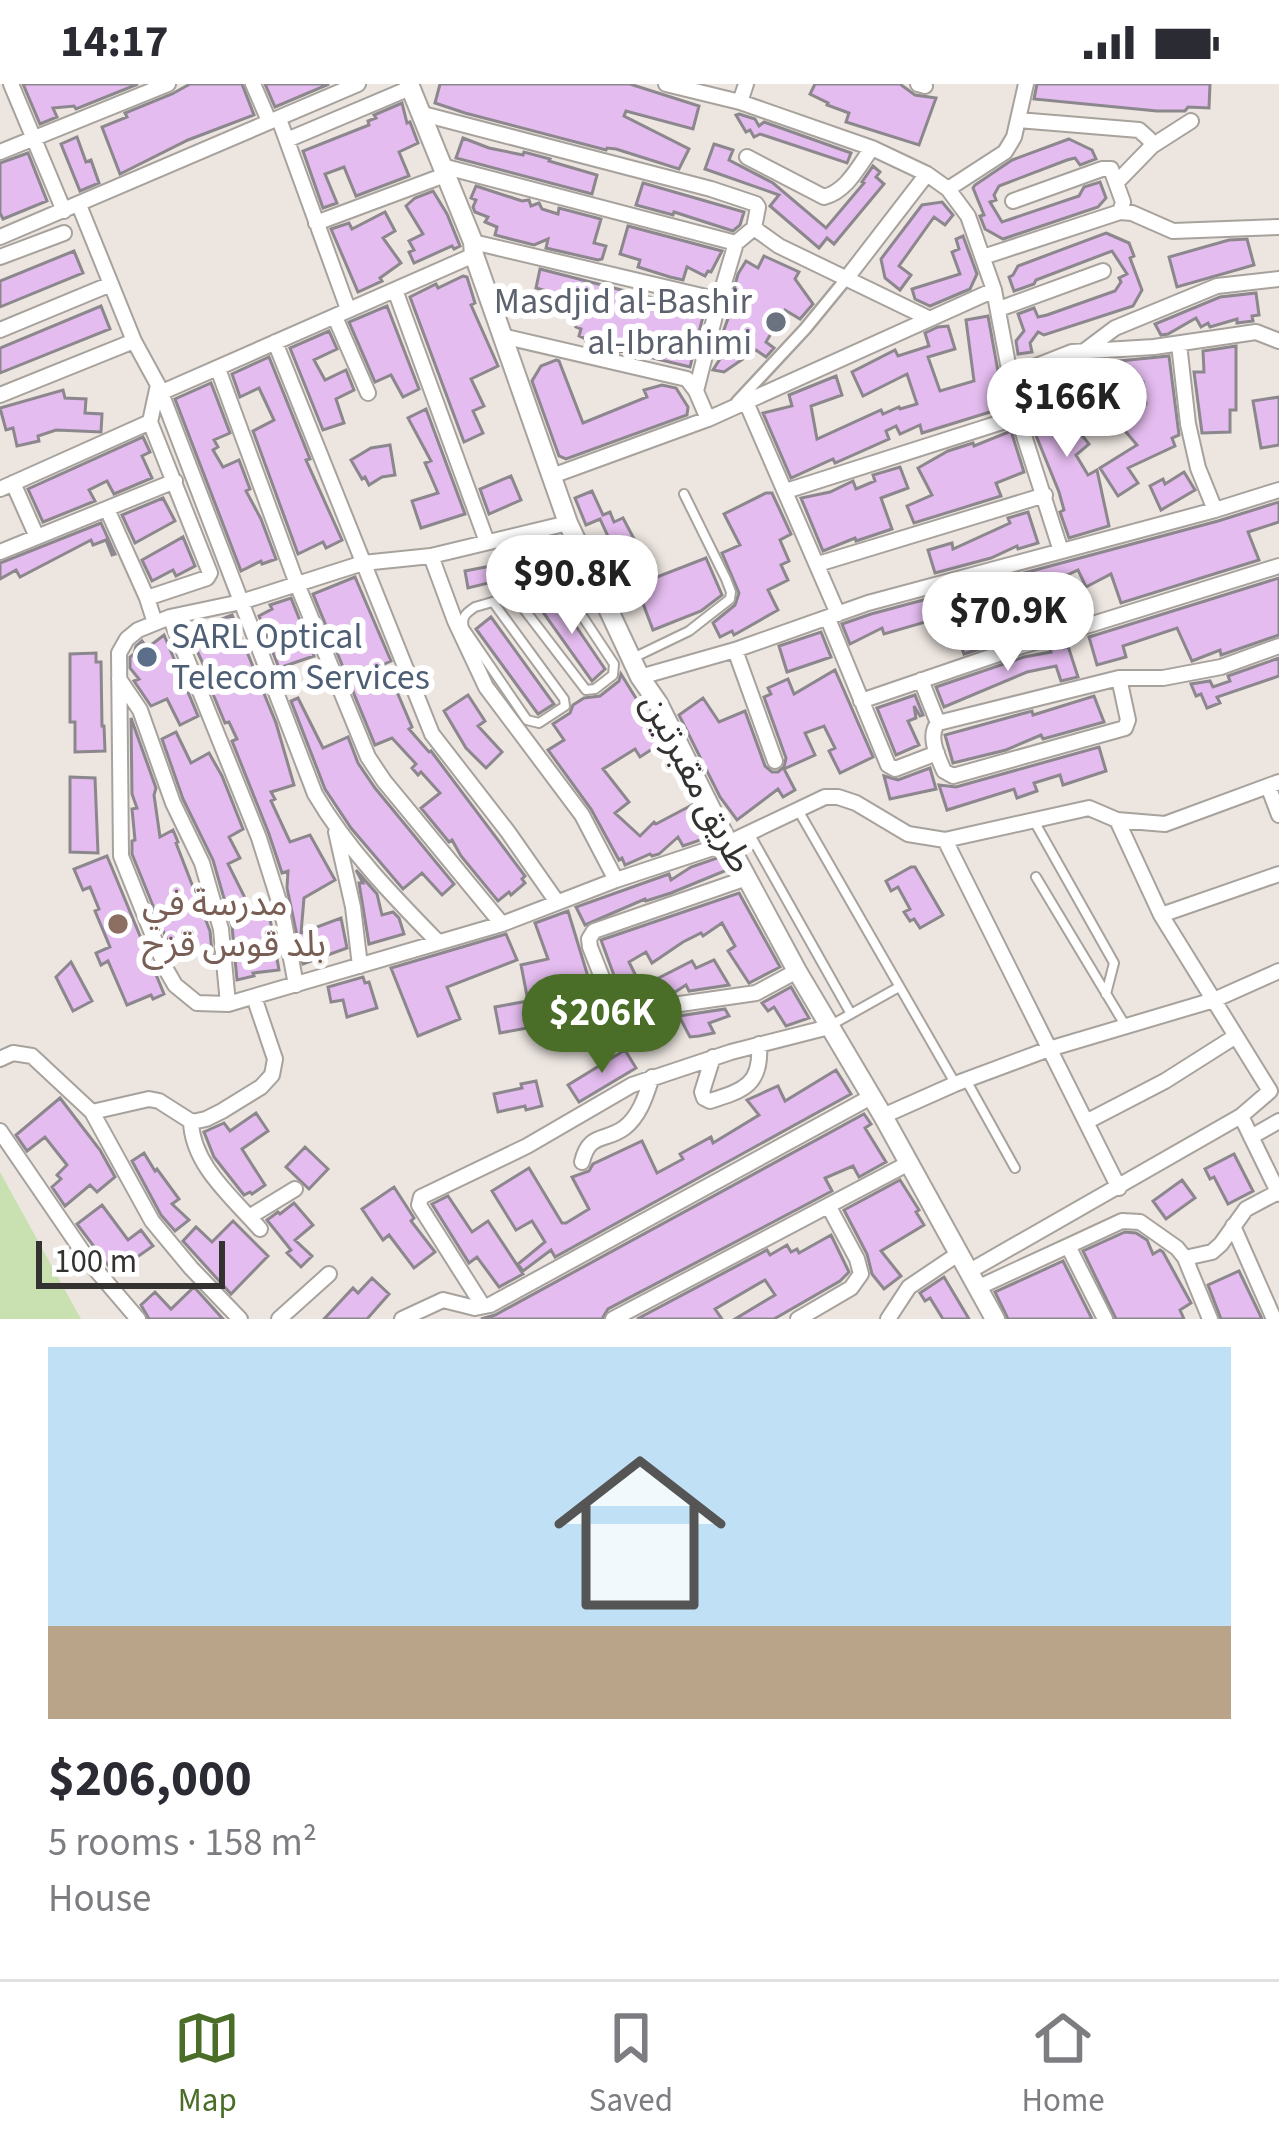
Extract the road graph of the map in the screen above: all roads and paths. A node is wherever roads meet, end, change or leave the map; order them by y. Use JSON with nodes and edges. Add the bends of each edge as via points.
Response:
{"nodes":[{"id":1,"x":11,"y":84,"type":"edge"},
{"id":2,"x":168,"y":84,"type":"edge"},
{"id":3,"x":253,"y":84,"type":"edge"},
{"id":4,"x":358,"y":84,"type":"edge"},
{"id":5,"x":666,"y":84,"type":"edge"},
{"id":6,"x":746,"y":84,"type":"edge"},
{"id":7,"x":1026,"y":84,"type":"edge"},
{"id":8,"x":410,"y":86,"type":"edge"},
{"id":9,"x":331,"y":89,"type":"edge"},
{"id":10,"x":740,"y":102,"type":"junction"},
{"id":11,"x":423,"y":114,"type":"junction"},
{"id":12,"x":274,"y":120,"type":"junction"},
{"id":13,"x":1018,"y":120,"type":"junction"},
{"id":14,"x":1191,"y":122,"type":"dead end"},
{"id":15,"x":32,"y":138,"type":"junction"},
{"id":16,"x":287,"y":140,"type":"junction"},
{"id":17,"x":1152,"y":146,"type":"junction"},
{"id":18,"x":872,"y":148,"type":"junction"},
{"id":19,"x":0,"y":152,"type":"edge"},
{"id":20,"x":747,"y":158,"type":"dead end"},
{"id":21,"x":443,"y":171,"type":"junction"},
{"id":22,"x":927,"y":174,"type":"junction"},
{"id":23,"x":1118,"y":181,"type":"junction"},
{"id":24,"x":948,"y":189,"type":"junction"},
{"id":25,"x":1013,"y":201,"type":"dead end"},
{"id":26,"x":72,"y":208,"type":"junction"},
{"id":27,"x":1120,"y":212,"type":"junction"},
{"id":28,"x":316,"y":223,"type":"junction"},
{"id":29,"x":1279,"y":227,"type":"edge"},
{"id":30,"x":754,"y":228,"type":"junction"},
{"id":31,"x":64,"y":233,"type":"dead end"},
{"id":32,"x":0,"y":237,"type":"edge"},
{"id":33,"x":736,"y":243,"type":"junction"},
{"id":34,"x":474,"y":248,"type":"junction"},
{"id":35,"x":0,"y":257,"type":"edge"},
{"id":36,"x":983,"y":257,"type":"junction"},
{"id":37,"x":1103,"y":271,"type":"dead end"},
{"id":38,"x":846,"y":279,"type":"junction"},
{"id":39,"x":1279,"y":279,"type":"edge"},
{"id":40,"x":111,"y":284,"type":"junction"},
{"id":41,"x":395,"y":290,"type":"junction"},
{"id":42,"x":994,"y":290,"type":"junction"},
{"id":43,"x":718,"y":300,"type":"junction"},
{"id":44,"x":999,"y":309,"type":"junction"},
{"id":45,"x":341,"y":313,"type":"junction"},
{"id":46,"x":928,"y":318,"type":"junction"},
{"id":47,"x":0,"y":330,"type":"edge"},
{"id":48,"x":502,"y":336,"type":"junction"},
{"id":49,"x":1279,"y":340,"type":"edge"},
{"id":50,"x":134,"y":341,"type":"junction"},
{"id":51,"x":275,"y":342,"type":"junction"},
{"id":52,"x":1179,"y":344,"type":"junction"},
{"id":53,"x":1083,"y":352,"type":"junction"},
{"id":54,"x":218,"y":369,"type":"junction"},
{"id":55,"x":1011,"y":376,"type":"junction"},
{"id":56,"x":159,"y":389,"type":"junction"},
{"id":57,"x":696,"y":391,"type":"junction"},
{"id":58,"x":368,"y":393,"type":"dead end"},
{"id":59,"x":0,"y":395,"type":"edge"},
{"id":60,"x":746,"y":402,"type":"junction"},
{"id":61,"x":731,"y":409,"type":"junction"},
{"id":62,"x":1018,"y":417,"type":"junction"},
{"id":63,"x":707,"y":419,"type":"junction"},
{"id":64,"x":150,"y":422,"type":"junction"},
{"id":65,"x":552,"y":476,"type":"junction"},
{"id":66,"x":175,"y":481,"type":"junction"},
{"id":67,"x":6,"y":486,"type":"edge"},
{"id":68,"x":1279,"y":490,"type":"edge"},
{"id":69,"x":786,"y":491,"type":"junction"},
{"id":70,"x":684,"y":494,"type":"dead end"},
{"id":71,"x":1045,"y":495,"type":"junction"},
{"id":72,"x":106,"y":509,"type":"junction"},
{"id":73,"x":1215,"y":510,"type":"junction"},
{"id":74,"x":568,"y":523,"type":"junction"},
{"id":75,"x":542,"y":529,"type":"junction"},
{"id":76,"x":37,"y":537,"type":"junction"},
{"id":77,"x":488,"y":542,"type":"junction"},
{"id":78,"x":1061,"y":551,"type":"junction"},
{"id":79,"x":0,"y":552,"type":"edge"},
{"id":80,"x":431,"y":556,"type":"junction"},
{"id":81,"x":363,"y":562,"type":"junction"},
{"id":82,"x":818,"y":563,"type":"junction"},
{"id":83,"x":1279,"y":566,"type":"edge"},
{"id":84,"x":562,"y":582,"type":"junction"},
{"id":85,"x":297,"y":584,"type":"junction"},
{"id":86,"x":514,"y":596,"type":"junction"},
{"id":87,"x":147,"y":598,"type":"junction"},
{"id":88,"x":241,"y":602,"type":"junction"},
{"id":89,"x":493,"y":602,"type":"junction"},
{"id":90,"x":833,"y":617,"type":"junction"},
{"id":91,"x":162,"y":620,"type":"junction"},
{"id":92,"x":1279,"y":646,"type":"edge"},
{"id":93,"x":735,"y":650,"type":"junction"},
{"id":94,"x":636,"y":668,"type":"junction"},
{"id":95,"x":1119,"y":678,"type":"junction"},
{"id":96,"x":119,"y":679,"type":"junction"},
{"id":97,"x":921,"y":680,"type":"junction"},
{"id":98,"x":861,"y":701,"type":"junction"},
{"id":99,"x":938,"y":723,"type":"junction"},
{"id":100,"x":937,"y":752,"type":"junction"},
{"id":101,"x":775,"y":761,"type":"dead end"},
{"id":102,"x":1274,"y":784,"type":"edge"},
{"id":103,"x":798,"y":810,"type":"junction"},
{"id":104,"x":1279,"y":815,"type":"edge"},
{"id":105,"x":1117,"y":820,"type":"junction"},
{"id":106,"x":1034,"y":821,"type":"junction"},
{"id":107,"x":334,"y":827,"type":"junction"},
{"id":108,"x":749,"y":833,"type":"junction"},
{"id":109,"x":945,"y":839,"type":"junction"},
{"id":110,"x":728,"y":843,"type":"junction"},
{"id":111,"x":1279,"y":874,"type":"edge"},
{"id":112,"x":1036,"y":877,"type":"dead end"},
{"id":113,"x":747,"y":878,"type":"junction"},
{"id":114,"x":616,"y":880,"type":"junction"},
{"id":115,"x":557,"y":902,"type":"junction"},
{"id":116,"x":1161,"y":916,"type":"junction"},
{"id":117,"x":502,"y":923,"type":"junction"},
{"id":118,"x":438,"y":942,"type":"junction"},
{"id":119,"x":360,"y":966,"type":"junction"},
{"id":120,"x":797,"y":971,"type":"junction"},
{"id":121,"x":1279,"y":971,"type":"edge"},
{"id":122,"x":296,"y":985,"type":"junction"},
{"id":123,"x":899,"y":987,"type":"junction"},
{"id":124,"x":1106,"y":994,"type":"junction"},
{"id":125,"x":254,"y":998,"type":"junction"},
{"id":126,"x":1214,"y":1000,"type":"junction"},
{"id":127,"x":228,"y":1004,"type":"junction"},
{"id":128,"x":851,"y":1014,"type":"junction"},
{"id":129,"x":620,"y":1023,"type":"junction"},
{"id":130,"x":829,"y":1027,"type":"junction"},
{"id":131,"x":1126,"y":1027,"type":"junction"},
{"id":132,"x":1236,"y":1036,"type":"junction"},
{"id":133,"x":550,"y":1041,"type":"dead end"},
{"id":134,"x":759,"y":1044,"type":"junction"},
{"id":135,"x":1049,"y":1049,"type":"junction"},
{"id":136,"x":713,"y":1058,"type":"junction"},
{"id":137,"x":0,"y":1059,"type":"edge"},
{"id":138,"x":652,"y":1077,"type":"junction"},
{"id":139,"x":960,"y":1082,"type":"junction"},
{"id":140,"x":1274,"y":1089,"type":"edge"},
{"id":141,"x":871,"y":1097,"type":"junction"},
{"id":142,"x":92,"y":1112,"type":"junction"},
{"id":143,"x":883,"y":1116,"type":"junction"},
{"id":144,"x":1240,"y":1116,"type":"junction"},
{"id":145,"x":191,"y":1121,"type":"junction"},
{"id":146,"x":1279,"y":1121,"type":"edge"},
{"id":147,"x":1086,"y":1122,"type":"junction"},
{"id":148,"x":0,"y":1131,"type":"edge"},
{"id":149,"x":1251,"y":1137,"type":"junction"},
{"id":150,"x":582,"y":1162,"type":"dead end"},
{"id":151,"x":909,"y":1163,"type":"junction"},
{"id":152,"x":1015,"y":1168,"type":"dead end"},
{"id":153,"x":1119,"y":1188,"type":"junction"},
{"id":154,"x":296,"y":1189,"type":"dead end"},
{"id":155,"x":1278,"y":1193,"type":"edge"},
{"id":156,"x":829,"y":1207,"type":"junction"},
{"id":157,"x":1233,"y":1226,"type":"junction"},
{"id":158,"x":1068,"y":1246,"type":"junction"},
{"id":159,"x":958,"y":1254,"type":"junction"},
{"id":160,"x":1185,"y":1258,"type":"junction"},
{"id":161,"x":329,"y":1274,"type":"dead end"},
{"id":162,"x":973,"y":1280,"type":"junction"},
{"id":163,"x":484,"y":1306,"type":"junction"},
{"id":164,"x":138,"y":1319,"type":"edge"},
{"id":165,"x":240,"y":1319,"type":"edge"},
{"id":166,"x":279,"y":1319,"type":"edge"},
{"id":167,"x":402,"y":1319,"type":"edge"},
{"id":168,"x":613,"y":1319,"type":"edge"},
{"id":169,"x":798,"y":1319,"type":"edge"},
{"id":170,"x":888,"y":1319,"type":"edge"},
{"id":171,"x":995,"y":1319,"type":"edge"},
{"id":172,"x":1105,"y":1319,"type":"edge"},
{"id":173,"x":1210,"y":1319,"type":"edge"},
{"id":174,"x":1274,"y":1319,"type":"edge"}],
"edges":[{"from":1,"to":15,"type":"street"},
{"from":2,"to":15,"type":"street"},
{"from":3,"to":12,"type":"street"},
{"from":4,"to":9,"type":"street"},
{"from":5,"to":10,"type":"street"},
{"from":6,"to":10,"type":"street"},
{"from":7,"to":13,"type":"street"},
{"from":8,"to":11,"type":"street","name":"طريق مقبرتين"},
{"from":8,"to":16,"type":"street"},
{"from":9,"to":12,"type":"street"},
{"from":10,"to":18,"type":"street"},
{"from":11,"to":21,"type":"street","name":"طريق مقبرتين"},
{"from":11,"to":30,"type":"street","via":[[756,204]]},
{"from":12,"to":16,"type":"street"},
{"from":12,"to":26,"type":"street"},
{"from":13,"to":17,"type":"street","via":[[1139,130]]},
{"from":13,"to":24,"type":"street","via":[[1005,152]]},
{"from":14,"to":17,"type":"street"},
{"from":15,"to":19,"type":"street"},
{"from":15,"to":26,"type":"street"},
{"from":16,"to":28,"type":"street"},
{"from":17,"to":23,"type":"street"},
{"from":18,"to":20,"type":"street","via":[[846,185],[824,197]]},
{"from":18,"to":22,"type":"street"},
{"from":21,"to":28,"type":"street"},
{"from":21,"to":33,"type":"street"},
{"from":21,"to":34,"type":"street","name":"طريق مقبرتين"},
{"from":22,"to":24,"type":"street"},
{"from":22,"to":38,"type":"street"},
{"from":23,"to":25,"type":"street","via":[[1102,169]]},
{"from":23,"to":27,"type":"street"},
{"from":24,"to":36,"type":"street"},
{"from":26,"to":32,"type":"street"},
{"from":26,"to":40,"type":"street"},
{"from":27,"to":29,"type":"street","via":[[1173,231]]},
{"from":27,"to":36,"type":"street"},
{"from":28,"to":45,"type":"street"},
{"from":30,"to":33,"type":"street"},
{"from":30,"to":38,"type":"street"},
{"from":31,"to":35,"type":"street"},
{"from":33,"to":43,"type":"street"},
{"from":34,"to":41,"type":"street"},
{"from":34,"to":43,"type":"street"},
{"from":34,"to":48,"type":"street","name":"طريق مقبرتين"},
{"from":36,"to":42,"type":"street"},
{"from":37,"to":44,"type":"street"},
{"from":38,"to":46,"type":"street"},
{"from":38,"to":61,"type":"street"},
{"from":39,"to":53,"type":"street","via":[[1217,286],[1115,328]]},
{"from":40,"to":47,"type":"street"},
{"from":40,"to":50,"type":"street"},
{"from":41,"to":45,"type":"street"},
{"from":41,"to":77,"type":"street"},
{"from":42,"to":44,"type":"street"},
{"from":42,"to":46,"type":"street"},
{"from":43,"to":57,"type":"street"},
{"from":44,"to":55,"type":"street"},
{"from":45,"to":51,"type":"street"},
{"from":45,"to":58,"type":"street"},
{"from":46,"to":60,"type":"street"},
{"from":48,"to":57,"type":"street","via":[[687,379]]},
{"from":48,"to":65,"type":"street","name":"طريق مقبرتين"},
{"from":49,"to":52,"type":"street","via":[[1256,332]]},
{"from":50,"to":56,"type":"street"},
{"from":50,"to":59,"type":"street"},
{"from":51,"to":54,"type":"street"},
{"from":51,"to":81,"type":"street"},
{"from":52,"to":53,"type":"street"},
{"from":52,"to":73,"type":"street","via":[[1188,424]]},
{"from":53,"to":55,"type":"street"},
{"from":54,"to":56,"type":"street"},
{"from":54,"to":85,"type":"street"},
{"from":55,"to":62,"type":"street"},
{"from":56,"to":64,"type":"street"},
{"from":56,"to":88,"type":"street"},
{"from":57,"to":63,"type":"street"},
{"from":60,"to":61,"type":"street"},
{"from":60,"to":69,"type":"street"},
{"from":61,"to":63,"type":"street"},
{"from":62,"to":69,"type":"street"},
{"from":62,"to":71,"type":"street"},
{"from":63,"to":65,"type":"street"},
{"from":64,"to":66,"type":"street"},
{"from":64,"to":67,"type":"street"},
{"from":65,"to":74,"type":"street","name":"طريق مقبرتين"},
{"from":66,"to":72,"type":"street"},
{"from":66,"to":87,"type":"street","via":[[210,573]]},
{"from":67,"to":76,"type":"street"},
{"from":68,"to":73,"type":"street"},
{"from":69,"to":82,"type":"street"},
{"from":70,"to":94,"type":"lane","via":[[730,599]]},
{"from":71,"to":78,"type":"street"},
{"from":71,"to":82,"type":"street"},
{"from":72,"to":76,"type":"street"},
{"from":72,"to":87,"type":"street"},
{"from":73,"to":78,"type":"street"},
{"from":74,"to":75,"type":"street"},
{"from":74,"to":94,"type":"street","name":"طريق مقبرتين"},
{"from":75,"to":77,"type":"street"},
{"from":75,"to":84,"type":"lane"},
{"from":76,"to":79,"type":"street"},
{"from":77,"to":80,"type":"street"},
{"from":78,"to":90,"type":"street"},
{"from":80,"to":81,"type":"street"},
{"from":80,"to":114,"type":"street","via":[[486,687],[582,815]]},
{"from":81,"to":85,"type":"street"},
{"from":81,"to":115,"type":"street","via":[[432,734]]},
{"from":82,"to":90,"type":"street"},
{"from":83,"to":97,"type":"street"},
{"from":84,"to":86,"type":"lane"},
{"from":84,"to":86,"type":"lane","via":[[614,664],[613,675],[592,690]]},
{"from":85,"to":88,"type":"street"},
{"from":85,"to":117,"type":"street","via":[[368,757]]},
{"from":86,"to":89,"type":"lane"},
{"from":87,"to":91,"type":"street"},
{"from":88,"to":91,"type":"street"},
{"from":88,"to":107,"type":"street","via":[[306,776]]},
{"from":89,"to":89,"type":"lane","via":[[564,699],[539,723],[527,720],[464,628],[468,611]]},
{"from":90,"to":93,"type":"street"},
{"from":90,"to":98,"type":"street"},
{"from":91,"to":96,"type":"street","via":[[122,646]]},
{"from":91,"to":122,"type":"street","via":[[259,838]]},
{"from":92,"to":95,"type":"street","via":[[1221,667]]},
{"from":93,"to":94,"type":"street"},
{"from":93,"to":101,"type":"street"},
{"from":94,"to":110,"type":"street","name":"طريق مقبرتين"},
{"from":95,"to":99,"type":"street"},
{"from":95,"to":100,"type":"street","via":[[1125,728],[953,776]]},
{"from":96,"to":127,"type":"street","via":[[140,710],[202,862],[221,929]]},
{"from":96,"to":127,"type":"street","via":[[126,870],[175,985],[197,1003]]},
{"from":97,"to":98,"type":"street"},
{"from":97,"to":99,"type":"street"},
{"from":98,"to":100,"type":"street","via":[[888,765]]},
{"from":99,"to":100,"type":"street"},
{"from":102,"to":104,"type":"street"},
{"from":102,"to":105,"type":"street","via":[[1165,824]]},
{"from":103,"to":108,"type":"street"},
{"from":103,"to":109,"type":"street","via":[[838,797],[908,834]]},
{"from":103,"to":123,"type":"lane"},
{"from":105,"to":106,"type":"street","via":[[1089,808]]},
{"from":105,"to":116,"type":"street"},
{"from":106,"to":109,"type":"street"},
{"from":106,"to":124,"type":"lane","via":[[1114,963]]},
{"from":107,"to":118,"type":"street"},
{"from":107,"to":119,"type":"street"},
{"from":108,"to":110,"type":"street"},
{"from":108,"to":128,"type":"lane"},
{"from":109,"to":135,"type":"street"},
{"from":110,"to":113,"type":"street","name":"طريق مقبرتين"},
{"from":110,"to":114,"type":"street"},
{"from":111,"to":116,"type":"street"},
{"from":112,"to":124,"type":"lane"},
{"from":113,"to":120,"type":"street","name":"طريق مقبرتين"},
{"from":113,"to":129,"type":"street","via":[[594,931],[590,946]]},
{"from":114,"to":115,"type":"street"},
{"from":115,"to":117,"type":"street"},
{"from":116,"to":126,"type":"street"},
{"from":117,"to":118,"type":"street"},
{"from":118,"to":119,"type":"street"},
{"from":119,"to":122,"type":"street"},
{"from":120,"to":129,"type":"street","via":[[756,993]]},
{"from":120,"to":130,"type":"street","name":"طريق مقبرتين"},
{"from":121,"to":126,"type":"street"},
{"from":122,"to":125,"type":"street"},
{"from":123,"to":128,"type":"lane"},
{"from":123,"to":139,"type":"lane"},
{"from":124,"to":131,"type":"lane"},
{"from":125,"to":127,"type":"street"},
{"from":125,"to":145,"type":"street","via":[[275,1059],[272,1075],[223,1111]]},
{"from":126,"to":131,"type":"street"},
{"from":126,"to":132,"type":"street"},
{"from":128,"to":130,"type":"lane"},
{"from":129,"to":133,"type":"street"},
{"from":130,"to":134,"type":"street"},
{"from":130,"to":141,"type":"street","name":"طريق مقبرتين"},
{"from":131,"to":135,"type":"street"},
{"from":132,"to":140,"type":"street"},
{"from":132,"to":147,"type":"street"},
{"from":134,"to":136,"type":"street"},
{"from":134,"to":136,"type":"street","via":[[753,1082],[710,1101],[702,1092]]},
{"from":135,"to":139,"type":"street"},
{"from":135,"to":147,"type":"street"},
{"from":136,"to":138,"type":"street"},
{"from":137,"to":142,"type":"street","via":[[32,1057]]},
{"from":138,"to":150,"type":"street","via":[[628,1125],[594,1140]]},
{"from":138,"to":163,"type":"street","via":[[421,1197]]},
{"from":139,"to":143,"type":"street"},
{"from":139,"to":152,"type":"lane"},
{"from":140,"to":144,"type":"street"},
{"from":141,"to":143,"type":"street","name":"طريق مقبرتين"},
{"from":141,"to":163,"type":"street"},
{"from":142,"to":145,"type":"street","via":[[149,1099]]},
{"from":142,"to":165,"type":"street","via":[[152,1221]]},
{"from":143,"to":151,"type":"street","name":"طريق مقبرتين"},
{"from":144,"to":149,"type":"street"},
{"from":144,"to":153,"type":"street"},
{"from":145,"to":154,"type":"street","via":[[207,1168],[255,1223]]},
{"from":146,"to":149,"type":"street"},
{"from":147,"to":153,"type":"street"},
{"from":148,"to":164,"type":"street"},
{"from":149,"to":155,"type":"street"},
{"from":151,"to":156,"type":"street"},
{"from":151,"to":159,"type":"street","name":"طريق مقبرتين"},
{"from":153,"to":162,"type":"street"},
{"from":155,"to":157,"type":"street","via":[[1246,1209]]},
{"from":156,"to":168,"type":"street"},
{"from":156,"to":169,"type":"street","via":[[861,1274]]},
{"from":157,"to":160,"type":"street","via":[[1212,1252]]},
{"from":157,"to":174,"type":"street"},
{"from":158,"to":160,"type":"street","via":[[1122,1221],[1140,1222]]},
{"from":158,"to":162,"type":"street"},
{"from":158,"to":172,"type":"street"},
{"from":159,"to":162,"type":"street","name":"طريق مقبرتين"},
{"from":159,"to":170,"type":"street","via":[[909,1287]]},
{"from":160,"to":173,"type":"street"},
{"from":161,"to":166,"type":"street"},
{"from":162,"to":171,"type":"street","name":"طريق مقبرتين"},
{"from":163,"to":167,"type":"street","via":[[443,1300]]}]}
